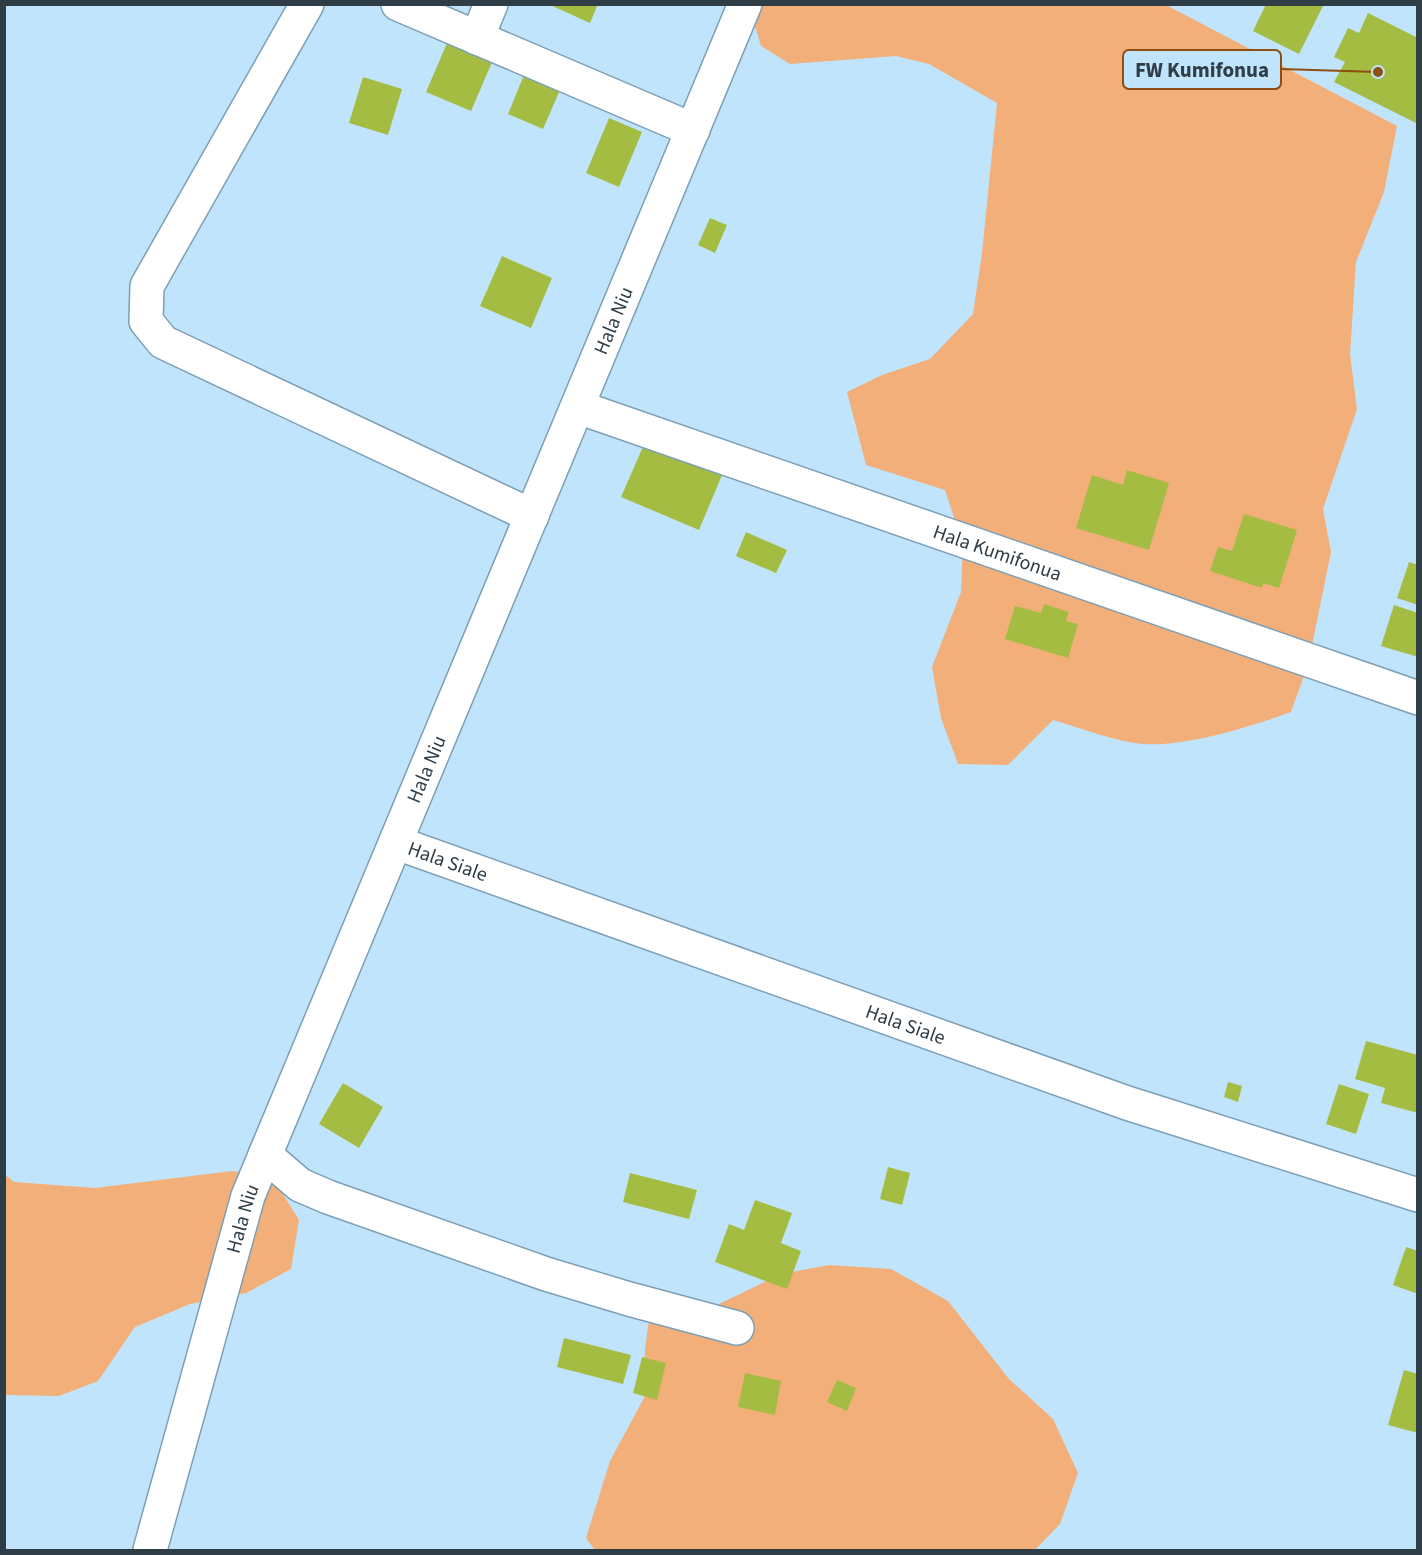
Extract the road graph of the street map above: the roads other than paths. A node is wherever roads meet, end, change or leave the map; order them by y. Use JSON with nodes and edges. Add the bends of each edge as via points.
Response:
{"nodes":[{"id":1,"x":307,"y":4,"type":"edge"},
{"id":2,"x":398,"y":4,"type":"edge"},
{"id":3,"x":491,"y":4,"type":"edge"},
{"id":4,"x":745,"y":4,"type":"edge"},
{"id":5,"x":477,"y":38,"type":"junction"},
{"id":6,"x":693,"y":130,"type":"junction"},
{"id":7,"x":578,"y":407,"type":"junction"},
{"id":8,"x":532,"y":516,"type":"junction"},
{"id":9,"x":1418,"y":698,"type":"edge"},
{"id":10,"x":397,"y":843,"type":"junction"},
{"id":11,"x":266,"y":1155,"type":"junction"},
{"id":12,"x":1418,"y":1195,"type":"edge"},
{"id":13,"x":737,"y":1328,"type":"dead end"},
{"id":14,"x":150,"y":1551,"type":"edge"}],
"edges":[{"from":1,"to":8,"type":"street","via":[[147,286],[146,321],[163,342]]},
{"from":2,"to":5,"type":"street"},
{"from":3,"to":5,"type":"street"},
{"from":4,"to":6,"type":"street","name":"Hala Niu"},
{"from":5,"to":6,"type":"street"},
{"from":6,"to":7,"type":"street","name":"Hala Niu"},
{"from":7,"to":8,"type":"street","name":"Hala Niu"},
{"from":7,"to":9,"type":"street","name":"Hala Kumifonua"},
{"from":8,"to":10,"type":"street","name":"Hala Niu"},
{"from":10,"to":11,"type":"street","name":"Hala Niu"},
{"from":10,"to":12,"type":"street","name":"Hala Siale","via":[[1127,1103]]},
{"from":11,"to":13,"type":"street","via":[[300,1185],[328,1197],[546,1274]]},
{"from":11,"to":14,"type":"street","name":"Hala Niu","via":[[249,1196]]}]}
